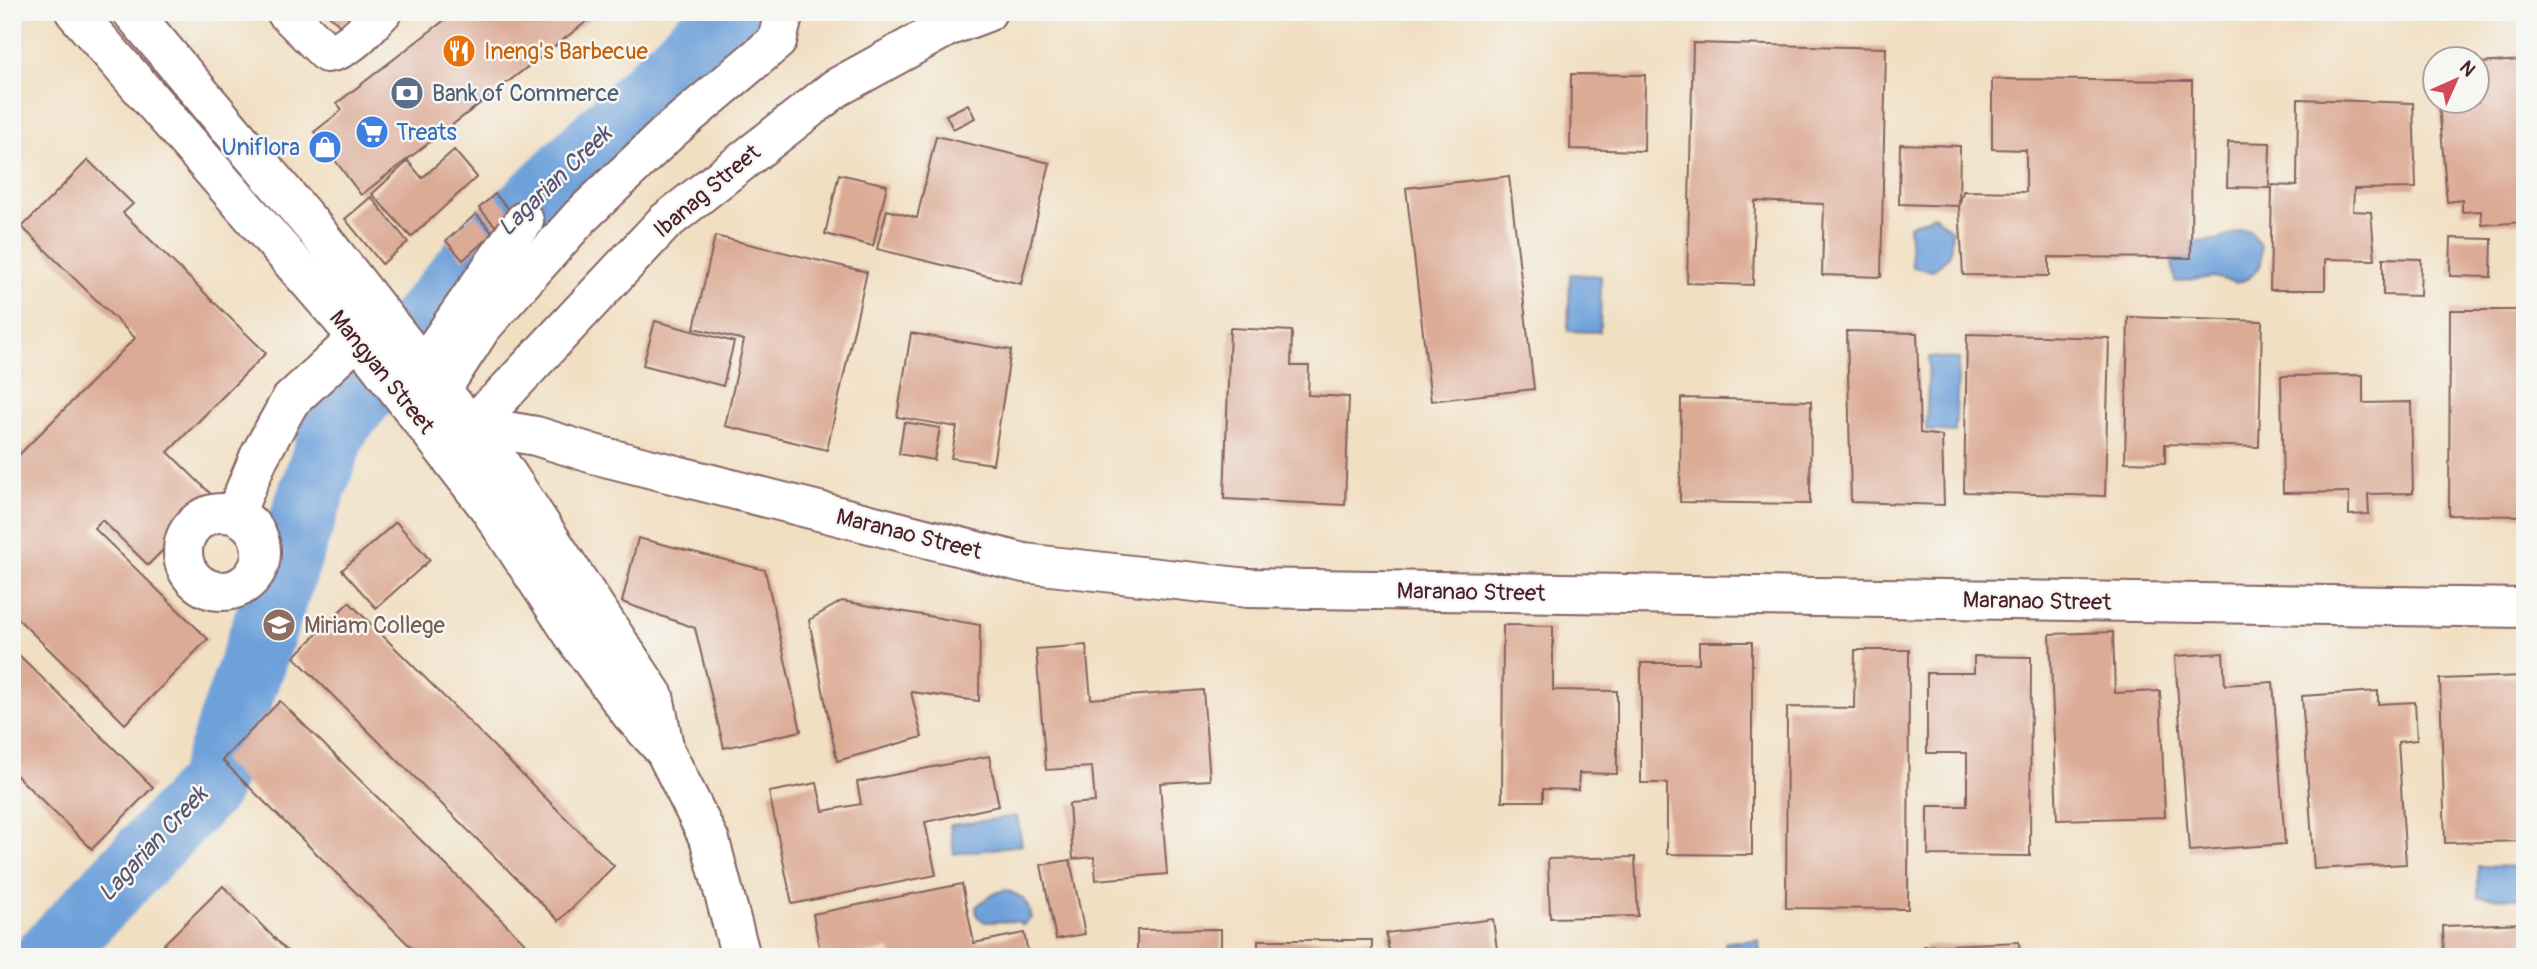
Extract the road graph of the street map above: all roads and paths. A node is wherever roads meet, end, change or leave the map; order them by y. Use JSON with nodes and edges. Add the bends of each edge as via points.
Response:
{"nodes":[{"id":1,"x":75,"y":12,"type":"edge"},
{"id":2,"x":132,"y":12,"type":"edge"},
{"id":3,"x":170,"y":12,"type":"edge"},
{"id":4,"x":286,"y":12,"type":"edge"},
{"id":5,"x":382,"y":12,"type":"edge"},
{"id":6,"x":784,"y":12,"type":"edge"},
{"id":7,"x":986,"y":12,"type":"edge"},
{"id":8,"x":174,"y":62,"type":"junction"},
{"id":9,"x":524,"y":221,"type":"dead end"},
{"id":10,"x":358,"y":338,"type":"junction"},
{"id":11,"x":432,"y":378,"type":"junction"},
{"id":12,"x":457,"y":437,"type":"junction"},
{"id":13,"x":235,"y":514,"type":"dead end"},
{"id":14,"x":2525,"y":608,"type":"edge"},
{"id":15,"x":741,"y":957,"type":"edge"}],
"edges":[{"from":1,"to":10,"type":"street","name":"Mangyan Street"},
{"from":2,"to":8,"type":"street","name":"Mangyan Street"},
{"from":3,"to":8,"type":"street"},
{"from":4,"to":5,"type":"street","via":[[327,53],[350,43]]},
{"from":6,"to":11,"type":"street","via":[[777,41],[670,131],[580,217]]},
{"from":7,"to":12,"type":"street","name":"Ibanag Street","via":[[947,27],[836,88],[665,222],[500,398]]},
{"from":8,"to":11,"type":"street","name":"Mangyan Street"},
{"from":9,"to":11,"type":"street"},
{"from":10,"to":12,"type":"street","name":"Mangyan Street"},
{"from":10,"to":13,"type":"street","via":[[290,401]]},
{"from":11,"to":12,"type":"street","name":"Mangyan Street"},
{"from":12,"to":14,"type":"street","name":"Maranao Street","via":[[536,436],[1024,563],[1248,588]]},
{"from":12,"to":15,"type":"street","name":"Mangyan Street","via":[[489,508],[578,642],[665,751],[710,841]]}]}
